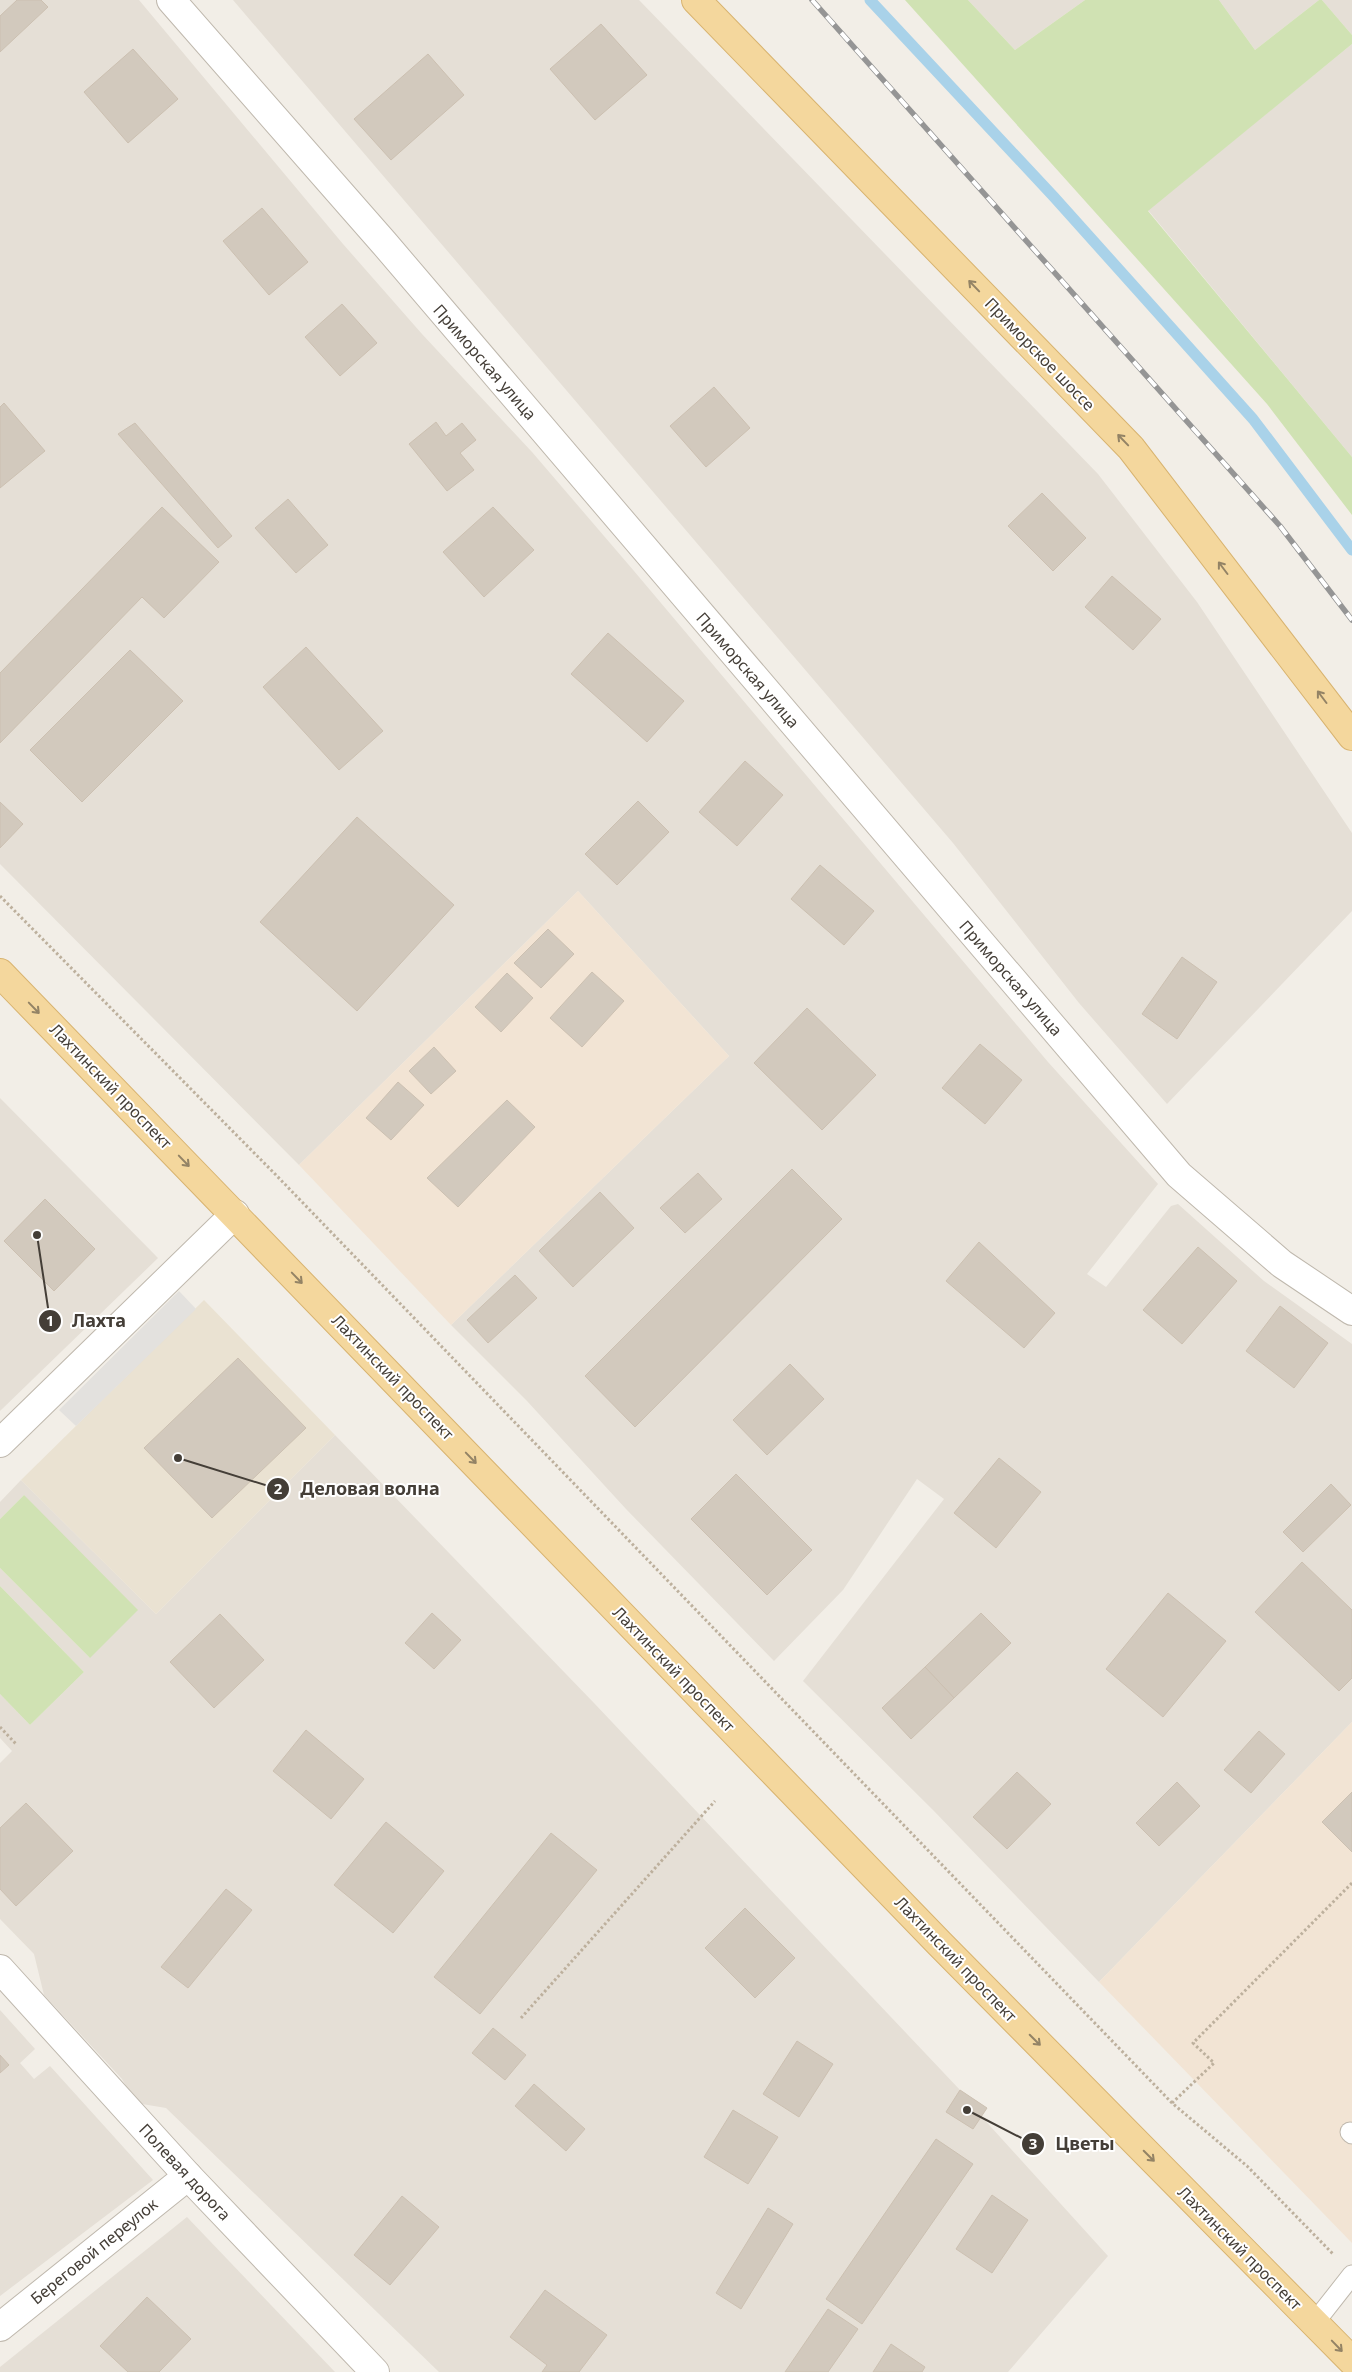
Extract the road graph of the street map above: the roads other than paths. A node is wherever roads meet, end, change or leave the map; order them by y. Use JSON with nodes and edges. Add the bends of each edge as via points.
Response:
{"nodes":[{"id":1,"x":171,"y":0,"type":"edge"},
{"id":2,"x":696,"y":0,"type":"edge"},
{"id":3,"x":1352,"y":736,"type":"edge"},
{"id":4,"x":0,"y":973,"type":"edge"},
{"id":5,"x":235,"y":1214,"type":"junction"},
{"id":6,"x":1352,"y":1311,"type":"edge"},
{"id":7,"x":0,"y":1443,"type":"edge"},
{"id":8,"x":0,"y":1968,"type":"edge"},
{"id":9,"x":188,"y":2176,"type":"junction"},
{"id":10,"x":1352,"y":2275,"type":"edge"},
{"id":11,"x":1315,"y":2322,"type":"junction"},
{"id":12,"x":0,"y":2327,"type":"edge"},
{"id":13,"x":1352,"y":2360,"type":"edge"},
{"id":14,"x":375,"y":2372,"type":"edge"}],
"edges":[{"from":1,"to":6,"type":"street","name":"Приморская улица","via":[[390,251],[1179,1175],[1282,1264]]},
{"from":3,"to":2,"type":"main road","name":"Приморское шоссе","one_way":true,"via":[[1131,448]]},
{"from":4,"to":5,"type":"main road","name":"Лахтинский проспект","one_way":true},
{"from":5,"to":7,"type":"street"},
{"from":5,"to":11,"type":"main road","name":"Лахтинский проспект","one_way":true,"via":[[939,1943]]},
{"from":8,"to":9,"type":"street","name":"Полевая дорога"},
{"from":9,"to":12,"type":"street","name":"Береговой переулок"},
{"from":9,"to":14,"type":"street","name":"Полевая дорога"},
{"from":10,"to":11,"type":"lane"},
{"from":11,"to":13,"type":"main road","name":"Лахтинский проспект","one_way":true}]}
